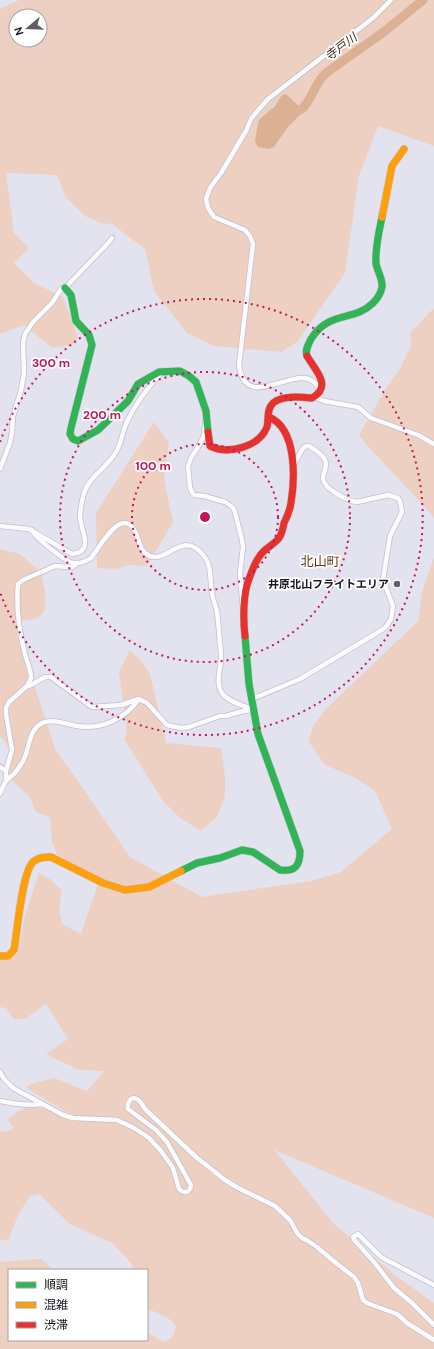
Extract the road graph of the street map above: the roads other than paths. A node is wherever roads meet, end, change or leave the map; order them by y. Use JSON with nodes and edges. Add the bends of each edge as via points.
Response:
{"nodes":[{"id":1,"x":391,"y":0,"type":"edge"},
{"id":2,"x":404,"y":149,"type":"dead end"},
{"id":3,"x":112,"y":238,"type":"dead end"},
{"id":4,"x":65,"y":288,"type":"junction"},
{"id":5,"x":162,"y":372,"type":"junction"},
{"id":6,"x":319,"y":390,"type":"junction"},
{"id":7,"x":315,"y":397,"type":"junction"},
{"id":8,"x":269,"y":417,"type":"junction"},
{"id":9,"x":208,"y":419,"type":"junction"},
{"id":10,"x":434,"y":444,"type":"edge"},
{"id":11,"x":293,"y":466,"type":"junction"},
{"id":12,"x":0,"y":469,"type":"edge"},
{"id":13,"x":0,"y":526,"type":"edge"},
{"id":14,"x":32,"y":530,"type":"junction"},
{"id":15,"x":77,"y":563,"type":"junction"},
{"id":16,"x":245,"y":611,"type":"junction"},
{"id":17,"x":27,"y":686,"type":"junction"},
{"id":18,"x":138,"y":699,"type":"junction"},
{"id":19,"x":252,"y":699,"type":"junction"},
{"id":20,"x":253,"y":710,"type":"junction"},
{"id":21,"x":0,"y":767,"type":"edge"},
{"id":22,"x":6,"y":771,"type":"junction"},
{"id":23,"x":6,"y":780,"type":"junction"},
{"id":24,"x":0,"y":794,"type":"edge"},
{"id":25,"x":0,"y":956,"type":"edge"},
{"id":26,"x":0,"y":1072,"type":"edge"},
{"id":27,"x":0,"y":1101,"type":"edge"},
{"id":28,"x":43,"y":1104,"type":"junction"},
{"id":29,"x":434,"y":1285,"type":"edge"},
{"id":30,"x":434,"y":1325,"type":"edge"},
{"id":31,"x":434,"y":1340,"type":"edge"}],
"edges":[{"from":1,"to":6,"type":"street","via":[[373,18],[268,99],[251,119],[206,199],[214,217],[245,230],[253,244],[239,365],[242,377],[249,385],[261,388],[304,378],[312,381]]},
{"from":2,"to":6,"type":"street","via":[[392,167],[380,225],[376,262],[383,284],[378,297],[364,311],[338,318],[319,328],[306,349],[307,357],[322,379],[323,383]]},
{"from":3,"to":4,"type":"street"},
{"from":4,"to":5,"type":"street","via":[[71,295],[76,321],[89,336],[92,345],[71,428],[70,434],[73,439],[78,441],[98,430],[128,401],[138,384]]},
{"from":4,"to":12,"type":"street","via":[[61,289],[52,303],[40,313],[25,334],[21,391],[12,416],[10,443]]},
{"from":5,"to":9,"type":"street","via":[[180,371],[196,382]]},
{"from":5,"to":14,"type":"street","via":[[134,410],[113,456],[85,491],[80,518],[86,542],[82,550],[75,554],[68,553]]},
{"from":6,"to":7,"type":"street"},
{"from":7,"to":8,"type":"street","via":[[278,400],[269,408]]},
{"from":7,"to":10,"type":"street","via":[[358,407],[371,418],[418,435]]},
{"from":8,"to":9,"type":"street","via":[[265,431],[258,440],[230,450],[218,450],[210,446]]},
{"from":8,"to":11,"type":"street","via":[[276,420],[285,432]]},
{"from":9,"to":16,"type":"street","via":[[205,420],[204,436],[188,466],[190,488],[194,495],[225,502],[234,509],[243,547],[240,589]]},
{"from":11,"to":16,"type":"street","via":[[291,504],[278,538],[257,560],[246,588]]},
{"from":11,"to":19,"type":"street","via":[[302,449],[309,446],[325,459],[323,479],[326,486],[332,490],[357,502],[388,495],[398,498],[402,512],[390,536],[383,580],[392,600],[392,613],[385,628],[363,642],[300,679]]},
{"from":13,"to":14,"type":"street"},
{"from":14,"to":15,"type":"street","via":[[34,535],[60,556]]},
{"from":15,"to":17,"type":"street","via":[[69,568],[55,566],[18,584],[18,623],[32,678]]},
{"from":15,"to":20,"type":"street","via":[[91,558],[112,530],[122,523],[127,523],[133,528],[142,550],[150,556],[160,557],[187,544],[197,549],[209,565],[212,597],[217,612],[221,657],[219,687],[226,697]]},
{"from":16,"to":19,"type":"street","via":[[244,628]]},
{"from":17,"to":18,"type":"street","via":[[45,677],[51,677],[92,707],[121,705]]},
{"from":17,"to":22,"type":"street","via":[[6,708],[12,750]]},
{"from":18,"to":20,"type":"street","via":[[147,703],[167,725],[176,727],[189,727],[220,716]]},
{"from":18,"to":23,"type":"street","via":[[129,711],[110,722],[88,726],[50,721],[38,726],[33,731],[20,766]]},
{"from":19,"to":20,"type":"street"},
{"from":20,"to":25,"type":"street","via":[[264,753],[300,851],[298,864],[294,868],[280,870],[253,852],[242,850],[197,864],[148,887],[125,890],[103,883],[51,857],[43,857],[34,861],[28,869],[14,950],[8,956]]},
{"from":21,"to":22,"type":"street"},
{"from":22,"to":23,"type":"street"},
{"from":23,"to":24,"type":"street"},
{"from":26,"to":28,"type":"street","via":[[13,1088]]},
{"from":27,"to":28,"type":"street"},
{"from":28,"to":31,"type":"street","via":[[73,1118],[117,1120],[134,1128],[149,1138],[161,1151],[173,1168],[179,1189],[187,1192],[190,1185],[167,1142],[156,1130],[128,1109],[129,1101],[140,1101],[146,1110],[196,1158],[238,1188],[275,1206],[290,1220],[302,1238],[354,1277],[363,1300],[397,1314]]},
{"from":29,"to":30,"type":"street","via":[[381,1257],[358,1234],[353,1236],[394,1288]]}]}
